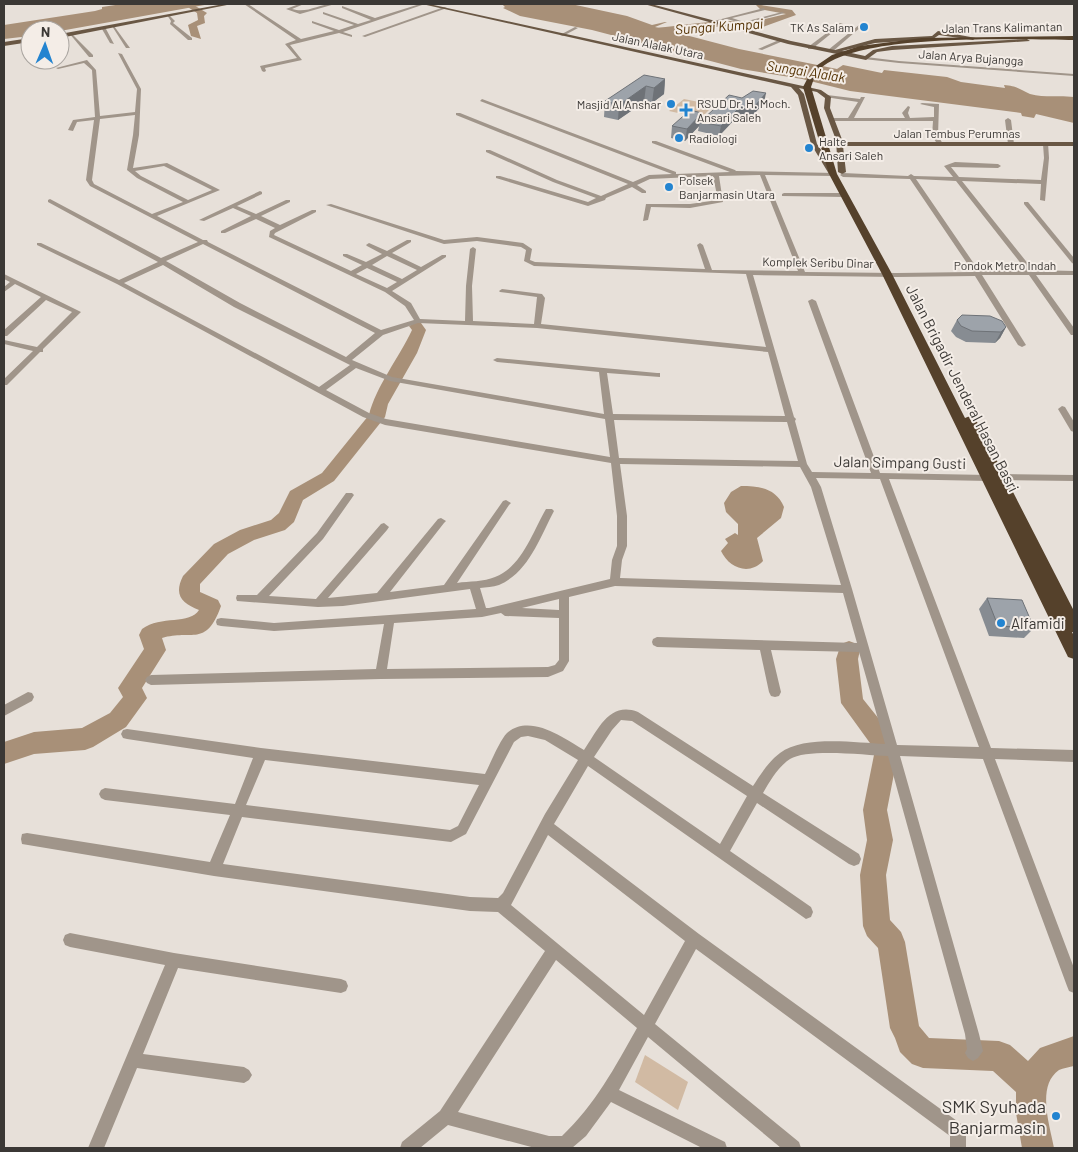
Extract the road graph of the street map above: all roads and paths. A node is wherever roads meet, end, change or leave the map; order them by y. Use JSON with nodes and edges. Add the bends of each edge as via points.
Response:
{"nodes":[{"id":1,"x":230,"y":4,"type":"edge"},
{"id":2,"x":246,"y":4,"type":"edge"},
{"id":3,"x":302,"y":4,"type":"edge"},
{"id":4,"x":333,"y":4,"type":"edge"},
{"id":5,"x":424,"y":4,"type":"edge"},
{"id":6,"x":646,"y":4,"type":"edge"},
{"id":7,"x":343,"y":7,"type":"dead end"},
{"id":8,"x":445,"y":8,"type":"junction"},
{"id":9,"x":764,"y":9,"type":"dead end"},
{"id":10,"x":324,"y":13,"type":"dead end"},
{"id":11,"x":782,"y":13,"type":"dead end"},
{"id":12,"x":168,"y":16,"type":"junction"},
{"id":13,"x":726,"y":18,"type":"junction"},
{"id":14,"x":376,"y":20,"type":"junction"},
{"id":15,"x":313,"y":22,"type":"dead end"},
{"id":16,"x":715,"y":22,"type":"junction"},
{"id":17,"x":841,"y":24,"type":"dead end"},
{"id":18,"x":358,"y":25,"type":"junction"},
{"id":19,"x":860,"y":26,"type":"dead end"},
{"id":20,"x":113,"y":28,"type":"junction"},
{"id":21,"x":576,"y":28,"type":"dead end"},
{"id":22,"x":104,"y":29,"type":"junction"},
{"id":23,"x":337,"y":32,"type":"junction"},
{"id":24,"x":70,"y":34,"type":"joint"},
{"id":25,"x":562,"y":35,"type":"junction"},
{"id":26,"x":351,"y":36,"type":"dead end"},
{"id":27,"x":364,"y":36,"type":"dead end"},
{"id":28,"x":190,"y":39,"type":"dead end"},
{"id":29,"x":978,"y":39,"type":"junction"},
{"id":30,"x":1074,"y":39,"type":"edge"},
{"id":31,"x":300,"y":41,"type":"junction"},
{"id":32,"x":781,"y":41,"type":"junction"},
{"id":33,"x":932,"y":41,"type":"junction"},
{"id":34,"x":1027,"y":41,"type":"junction"},
{"id":35,"x":20,"y":42,"type":"edge"},
{"id":36,"x":112,"y":43,"type":"dead end"},
{"id":37,"x":4,"y":44,"type":"edge"},
{"id":38,"x":128,"y":47,"type":"dead end"},
{"id":39,"x":810,"y":48,"type":"junction"},
{"id":40,"x":760,"y":49,"type":"dead end"},
{"id":41,"x":832,"y":51,"type":"junction"},
{"id":42,"x":120,"y":54,"type":"dead end"},
{"id":43,"x":91,"y":56,"type":"dead end"},
{"id":44,"x":866,"y":58,"type":"junction"},
{"id":45,"x":70,"y":65,"type":"edge"},
{"id":46,"x":264,"y":71,"type":"dead end"},
{"id":47,"x":1074,"y":75,"type":"edge"},
{"id":48,"x":799,"y":88,"type":"junction"},
{"id":49,"x":827,"y":96,"type":"junction"},
{"id":50,"x":482,"y":100,"type":"dead end"},
{"id":51,"x":922,"y":104,"type":"dead end"},
{"id":52,"x":908,"y":107,"type":"dead end"},
{"id":53,"x":137,"y":113,"type":"junction"},
{"id":54,"x":458,"y":114,"type":"dead end"},
{"id":55,"x":98,"y":118,"type":"junction"},
{"id":56,"x":908,"y":118,"type":"junction"},
{"id":57,"x":936,"y":119,"type":"junction"},
{"id":58,"x":831,"y":120,"type":"junction"},
{"id":59,"x":850,"y":120,"type":"junction"},
{"id":60,"x":1008,"y":120,"type":"dead end"},
{"id":61,"x":71,"y":130,"type":"dead end"},
{"id":62,"x":831,"y":141,"type":"junction"},
{"id":63,"x":654,"y":142,"type":"dead end"},
{"id":64,"x":940,"y":144,"type":"junction"},
{"id":65,"x":1010,"y":144,"type":"junction"},
{"id":66,"x":1046,"y":144,"type":"junction"},
{"id":67,"x":1074,"y":144,"type":"edge"},
{"id":68,"x":488,"y":151,"type":"dead end"},
{"id":69,"x":998,"y":166,"type":"dead end"},
{"id":70,"x":130,"y":170,"type":"junction"},
{"id":71,"x":739,"y":173,"type":"junction"},
{"id":72,"x":837,"y":173,"type":"junction"},
{"id":73,"x":716,"y":174,"type":"junction"},
{"id":74,"x":762,"y":174,"type":"junction"},
{"id":75,"x":680,"y":176,"type":"junction"},
{"id":76,"x":912,"y":176,"type":"junction"},
{"id":77,"x":498,"y":177,"type":"dead end"},
{"id":78,"x":956,"y":179,"type":"junction"},
{"id":79,"x":1042,"y":182,"type":"junction"},
{"id":80,"x":632,"y":184,"type":"junction"},
{"id":81,"x":644,"y":192,"type":"dead end"},
{"id":82,"x":260,"y":193,"type":"dead end"},
{"id":83,"x":784,"y":195,"type":"dead end"},
{"id":84,"x":844,"y":195,"type":"junction"},
{"id":85,"x":603,"y":199,"type":"junction"},
{"id":86,"x":1043,"y":200,"type":"dead end"},
{"id":87,"x":50,"y":201,"type":"dead end"},
{"id":88,"x":186,"y":201,"type":"junction"},
{"id":89,"x":288,"y":201,"type":"dead end"},
{"id":90,"x":1026,"y":203,"type":"dead end"},
{"id":91,"x":329,"y":205,"type":"dead end"},
{"id":92,"x":233,"y":206,"type":"junction"},
{"id":93,"x":314,"y":211,"type":"dead end"},
{"id":94,"x":154,"y":215,"type":"junction"},
{"id":95,"x":257,"y":217,"type":"junction"},
{"id":96,"x":202,"y":220,"type":"dead end"},
{"id":97,"x":645,"y":220,"type":"dead end"},
{"id":98,"x":280,"y":228,"type":"junction"},
{"id":99,"x":223,"y":232,"type":"dead end"},
{"id":100,"x":204,"y":241,"type":"junction"},
{"id":101,"x":409,"y":241,"type":"dead end"},
{"id":102,"x":39,"y":244,"type":"dead end"},
{"id":103,"x":369,"y":245,"type":"dead end"},
{"id":104,"x":700,"y":245,"type":"dead end"},
{"id":105,"x":474,"y":249,"type":"dead end"},
{"id":106,"x":388,"y":253,"type":"junction"},
{"id":107,"x":345,"y":255,"type":"dead end"},
{"id":108,"x":444,"y":256,"type":"dead end"},
{"id":109,"x":162,"y":261,"type":"junction"},
{"id":110,"x":1074,"y":262,"type":"edge"},
{"id":111,"x":367,"y":265,"type":"junction"},
{"id":112,"x":422,"y":270,"type":"junction"},
{"id":113,"x":708,"y":272,"type":"junction"},
{"id":114,"x":749,"y":272,"type":"junction"},
{"id":115,"x":802,"y":273,"type":"junction"},
{"id":116,"x":1032,"y":273,"type":"junction"},
{"id":117,"x":351,"y":274,"type":"junction"},
{"id":118,"x":892,"y":274,"type":"junction"},
{"id":119,"x":978,"y":275,"type":"junction"},
{"id":120,"x":1074,"y":275,"type":"edge"},
{"id":121,"x":4,"y":276,"type":"edge"},
{"id":122,"x":15,"y":281,"type":"junction"},
{"id":123,"x":403,"y":282,"type":"junction"},
{"id":124,"x":119,"y":284,"type":"junction"},
{"id":125,"x":4,"y":290,"type":"edge"},
{"id":126,"x":387,"y":291,"type":"junction"},
{"id":127,"x":502,"y":291,"type":"dead end"},
{"id":128,"x":45,"y":296,"type":"junction"},
{"id":129,"x":812,"y":301,"type":"dead end"},
{"id":130,"x":417,"y":321,"type":"junction"},
{"id":131,"x":469,"y":322,"type":"junction"},
{"id":132,"x":536,"y":326,"type":"junction"},
{"id":133,"x":380,"y":333,"type":"junction"},
{"id":134,"x":1074,"y":333,"type":"edge"},
{"id":135,"x":4,"y":334,"type":"edge"},
{"id":136,"x":4,"y":342,"type":"edge"},
{"id":137,"x":1022,"y":345,"type":"dead end"},
{"id":138,"x":40,"y":350,"type":"junction"},
{"id":139,"x":771,"y":350,"type":"junction"},
{"id":140,"x":497,"y":360,"type":"dead end"},
{"id":141,"x":346,"y":361,"type":"junction"},
{"id":142,"x":355,"y":365,"type":"junction"},
{"id":143,"x":603,"y":372,"type":"junction"},
{"id":144,"x":657,"y":375,"type":"dead end"},
{"id":145,"x":5,"y":381,"type":"edge"},
{"id":146,"x":319,"y":391,"type":"junction"},
{"id":147,"x":1062,"y":409,"type":"dead end"},
{"id":148,"x":608,"y":417,"type":"junction"},
{"id":149,"x":792,"y":419,"type":"junction"},
{"id":150,"x":1074,"y":428,"type":"edge"},
{"id":151,"x":614,"y":461,"type":"junction"},
{"id":152,"x":803,"y":464,"type":"junction"},
{"id":153,"x":811,"y":475,"type":"junction"},
{"id":154,"x":880,"y":475,"type":"junction"},
{"id":155,"x":994,"y":477,"type":"junction"},
{"id":156,"x":1074,"y":478,"type":"edge"},
{"id":157,"x":349,"y":496,"type":"dead end"},
{"id":158,"x":506,"y":503,"type":"dead end"},
{"id":159,"x":549,"y":511,"type":"dead end"},
{"id":160,"x":441,"y":521,"type":"dead end"},
{"id":161,"x":384,"y":527,"type":"dead end"},
{"id":162,"x":1027,"y":542,"type":"junction"},
{"id":163,"x":615,"y":582,"type":"junction"},
{"id":164,"x":474,"y":585,"type":"junction"},
{"id":165,"x":448,"y":589,"type":"junction"},
{"id":166,"x":847,"y":590,"type":"junction"},
{"id":167,"x":564,"y":594,"type":"junction"},
{"id":168,"x":380,"y":597,"type":"junction"},
{"id":169,"x":240,"y":598,"type":"dead end"},
{"id":170,"x":259,"y":599,"type":"junction"},
{"id":171,"x":318,"y":603,"type":"junction"},
{"id":172,"x":485,"y":612,"type":"junction"},
{"id":173,"x":564,"y":614,"type":"junction"},
{"id":174,"x":390,"y":618,"type":"junction"},
{"id":175,"x":221,"y":622,"type":"dead end"},
{"id":176,"x":1074,"y":626,"type":"edge"},
{"id":177,"x":657,"y":642,"type":"dead end"},
{"id":178,"x":764,"y":645,"type":"junction"},
{"id":179,"x":862,"y":648,"type":"junction"},
{"id":180,"x":1074,"y":650,"type":"edge"},
{"id":181,"x":381,"y":674,"type":"junction"},
{"id":182,"x":151,"y":680,"type":"dead end"},
{"id":183,"x":775,"y":692,"type":"dead end"},
{"id":184,"x":28,"y":697,"type":"dead end"},
{"id":185,"x":4,"y":711,"type":"edge"},
{"id":186,"x":126,"y":734,"type":"dead end"},
{"id":187,"x":893,"y":750,"type":"junction"},
{"id":188,"x":261,"y":754,"type":"junction"},
{"id":189,"x":990,"y":754,"type":"junction"},
{"id":190,"x":1074,"y":756,"type":"edge"},
{"id":191,"x":586,"y":758,"type":"junction"},
{"id":192,"x":488,"y":780,"type":"junction"},
{"id":193,"x":104,"y":794,"type":"dead end"},
{"id":194,"x":755,"y":795,"type":"junction"},
{"id":195,"x":236,"y":810,"type":"junction"},
{"id":196,"x":549,"y":828,"type":"dead end"},
{"id":197,"x":27,"y":839,"type":"dead end"},
{"id":198,"x":722,"y":853,"type":"junction"},
{"id":199,"x":854,"y":859,"type":"dead end"},
{"id":200,"x":214,"y":869,"type":"junction"},
{"id":201,"x":501,"y":905,"type":"junction"},
{"id":202,"x":806,"y":912,"type":"dead end"},
{"id":203,"x":694,"y":939,"type":"junction"},
{"id":204,"x":70,"y":940,"type":"dead end"},
{"id":205,"x":555,"y":949,"type":"junction"},
{"id":206,"x":174,"y":960,"type":"junction"},
{"id":207,"x":341,"y":986,"type":"dead end"},
{"id":208,"x":1074,"y":986,"type":"edge"},
{"id":209,"x":646,"y":1025,"type":"junction"},
{"id":210,"x":973,"y":1053,"type":"dead end"},
{"id":211,"x":132,"y":1060,"type":"junction"},
{"id":212,"x":244,"y":1075,"type":"dead end"},
{"id":213,"x":609,"y":1093,"type":"junction"},
{"id":214,"x":446,"y":1117,"type":"junction"},
{"id":215,"x":566,"y":1146,"type":"edge"},
{"id":216,"x":96,"y":1148,"type":"edge"},
{"id":217,"x":408,"y":1148,"type":"edge"},
{"id":218,"x":719,"y":1148,"type":"edge"},
{"id":219,"x":793,"y":1148,"type":"edge"},
{"id":220,"x":958,"y":1148,"type":"edge"}],
"edges":[{"from":1,"to":12,"type":"main road"},
{"from":2,"to":31,"type":"street"},
{"from":3,"to":4,"type":"street","via":[[288,9],[300,13]]},
{"from":5,"to":8,"type":"main road","name":"Jalan Alalak Utara"},
{"from":5,"to":14,"type":"street"},
{"from":6,"to":16,"type":"main road"},
{"from":7,"to":14,"type":"street"},
{"from":8,"to":25,"type":"main road","name":"Jalan Alalak Utara"},
{"from":8,"to":27,"type":"street"},
{"from":9,"to":13,"type":"street"},
{"from":10,"to":18,"type":"street"},
{"from":11,"to":13,"type":"street","via":[[744,23]]},
{"from":12,"to":20,"type":"main road"},
{"from":12,"to":28,"type":"street","via":[[173,20],[171,24]]},
{"from":13,"to":16,"type":"street"},
{"from":14,"to":18,"type":"street"},
{"from":15,"to":23,"type":"street"},
{"from":16,"to":32,"type":"main road"},
{"from":17,"to":39,"type":"street"},
{"from":18,"to":23,"type":"street"},
{"from":19,"to":41,"type":"street"},
{"from":20,"to":22,"type":"main road"},
{"from":20,"to":38,"type":"street"},
{"from":21,"to":25,"type":"street"},
{"from":22,"to":24,"type":"main road"},
{"from":22,"to":36,"type":"street"},
{"from":23,"to":26,"type":"street"},
{"from":23,"to":31,"type":"street"},
{"from":24,"to":43,"type":"street"},
{"from":25,"to":48,"type":"main road","name":"Jalan Alalak Utara"},
{"from":29,"to":30,"type":"highway","name":"Jalan Trans Kalimantan"},
{"from":29,"to":33,"type":"highway","name":"Jalan Trans Kalimantan"},
{"from":29,"to":41,"type":"main road","via":[[940,33],[934,37],[875,41]]},
{"from":30,"to":34,"type":"highway","name":"Jalan Trans Kalimantan"},
{"from":31,"to":46,"type":"street","via":[[287,45],[300,59],[262,66]]},
{"from":32,"to":39,"type":"main road"},
{"from":32,"to":40,"type":"street"},
{"from":33,"to":34,"type":"highway","name":"Jalan Trans Kalimantan"},
{"from":33,"to":62,"type":"highway","name":"Jalan Brigadir Jenderal Hasan Basri","via":[[871,49],[840,58],[822,70],[815,80],[814,92]]},
{"from":34,"to":44,"type":"main road","via":[[892,48],[876,51]]},
{"from":35,"to":37,"type":"main road"},
{"from":39,"to":41,"type":"main road"},
{"from":41,"to":44,"type":"main road"},
{"from":42,"to":53,"type":"street","via":[[139,85]]},
{"from":44,"to":47,"type":"street","name":"Jalan Arya Bujangga"},
{"from":45,"to":55,"type":"street","via":[[85,61],[94,70]]},
{"from":48,"to":49,"type":"main road","name":"Jalan Alalak Utara","via":[[819,91]]},
{"from":48,"to":72,"type":"main road","via":[[814,144]]},
{"from":49,"to":58,"type":"main road"},
{"from":49,"to":59,"type":"street","via":[[862,100]]},
{"from":50,"to":75,"type":"street"},
{"from":51,"to":57,"type":"street","via":[[937,106]]},
{"from":52,"to":56,"type":"street","via":[[905,113]]},
{"from":53,"to":55,"type":"street"},
{"from":53,"to":70,"type":"street"},
{"from":54,"to":80,"type":"street"},
{"from":55,"to":61,"type":"street","via":[[74,122]]},
{"from":55,"to":94,"type":"street","via":[[89,180],[92,185]]},
{"from":56,"to":57,"type":"street"},
{"from":56,"to":59,"type":"street"},
{"from":57,"to":64,"type":"street","via":[[936,136]]},
{"from":58,"to":59,"type":"street"},
{"from":58,"to":62,"type":"main road"},
{"from":60,"to":65,"type":"street"},
{"from":62,"to":64,"type":"main road","name":"Jalan Tembus Perumnas"},
{"from":62,"to":72,"type":"highway","name":"Jalan Brigadir Jenderal Hasan Basri"},
{"from":62,"to":72,"type":"main road"},
{"from":63,"to":71,"type":"street"},
{"from":64,"to":65,"type":"main road","name":"Jalan Tembus Perumnas"},
{"from":65,"to":66,"type":"main road","name":"Jalan Tembus Perumnas"},
{"from":66,"to":67,"type":"main road","name":"Jalan Tembus Perumnas"},
{"from":66,"to":79,"type":"street","via":[[1047,159]]},
{"from":68,"to":85,"type":"street"},
{"from":69,"to":78,"type":"street","via":[[949,164]]},
{"from":70,"to":88,"type":"street"},
{"from":70,"to":88,"type":"street","via":[[165,164],[216,190]]},
{"from":71,"to":73,"type":"street"},
{"from":71,"to":74,"type":"street"},
{"from":72,"to":74,"type":"street"},
{"from":72,"to":76,"type":"street"},
{"from":72,"to":84,"type":"highway","name":"Jalan Brigadir Jenderal Hasan Basri"},
{"from":72,"to":118,"type":"highway","name":"Jalan Brigadir Jenderal Hasan Basri"},
{"from":73,"to":75,"type":"street"},
{"from":73,"to":97,"type":"street","via":[[721,201],[690,206],[648,205]]},
{"from":74,"to":115,"type":"street"},
{"from":75,"to":80,"type":"street","via":[[648,177]]},
{"from":76,"to":78,"type":"street"},
{"from":76,"to":119,"type":"street"},
{"from":77,"to":85,"type":"street","via":[[584,204]]},
{"from":78,"to":79,"type":"street"},
{"from":78,"to":116,"type":"street"},
{"from":79,"to":86,"type":"street"},
{"from":80,"to":81,"type":"street"},
{"from":80,"to":85,"type":"street"},
{"from":82,"to":92,"type":"street"},
{"from":83,"to":84,"type":"street"},
{"from":84,"to":118,"type":"highway","name":"Jalan Brigadir Jenderal Hasan Basri"},
{"from":87,"to":109,"type":"street"},
{"from":88,"to":94,"type":"street"},
{"from":89,"to":95,"type":"street"},
{"from":90,"to":110,"type":"street"},
{"from":91,"to":113,"type":"street","name":"Komplek Seribu Dinar","via":[[444,242],[477,239],[523,245],[529,249],[527,261],[534,264]]},
{"from":92,"to":95,"type":"street"},
{"from":92,"to":96,"type":"street"},
{"from":93,"to":98,"type":"street"},
{"from":94,"to":100,"type":"street"},
{"from":95,"to":98,"type":"street"},
{"from":95,"to":99,"type":"street"},
{"from":98,"to":117,"type":"street","via":[[271,236]]},
{"from":100,"to":109,"type":"street"},
{"from":100,"to":133,"type":"street"},
{"from":101,"to":106,"type":"street"},
{"from":102,"to":124,"type":"street"},
{"from":103,"to":106,"type":"street"},
{"from":104,"to":113,"type":"street"},
{"from":105,"to":131,"type":"street","via":[[468,286]]},
{"from":106,"to":111,"type":"street"},
{"from":106,"to":112,"type":"street"},
{"from":107,"to":111,"type":"street"},
{"from":108,"to":112,"type":"street"},
{"from":109,"to":124,"type":"street"},
{"from":109,"to":141,"type":"street"},
{"from":111,"to":117,"type":"street"},
{"from":111,"to":123,"type":"street"},
{"from":112,"to":123,"type":"street"},
{"from":113,"to":114,"type":"street","name":"Komplek Seribu Dinar"},
{"from":114,"to":115,"type":"street","name":"Komplek Seribu Dinar"},
{"from":114,"to":139,"type":"street"},
{"from":115,"to":118,"type":"street","name":"Komplek Seribu Dinar"},
{"from":116,"to":119,"type":"street","name":"Pondok Metro Indah"},
{"from":116,"to":120,"type":"street","name":"Pondok Metro Indah"},
{"from":116,"to":134,"type":"street"},
{"from":117,"to":126,"type":"street"},
{"from":118,"to":119,"type":"street","name":"Pondok Metro Indah"},
{"from":118,"to":155,"type":"highway","name":"Jalan Brigadir Jenderal Hasan Basri"},
{"from":119,"to":137,"type":"street"},
{"from":121,"to":122,"type":"street"},
{"from":122,"to":125,"type":"street"},
{"from":122,"to":128,"type":"street"},
{"from":123,"to":126,"type":"street"},
{"from":124,"to":146,"type":"street"},
{"from":126,"to":130,"type":"street","via":[[408,305]]},
{"from":127,"to":132,"type":"street","via":[[540,295]]},
{"from":128,"to":135,"type":"street"},
{"from":128,"to":138,"type":"street","via":[[77,312]]},
{"from":129,"to":154,"type":"street"},
{"from":130,"to":131,"type":"street"},
{"from":130,"to":133,"type":"street"},
{"from":131,"to":132,"type":"street"},
{"from":132,"to":139,"type":"street"},
{"from":133,"to":141,"type":"street"},
{"from":136,"to":138,"type":"street"},
{"from":138,"to":145,"type":"street"},
{"from":139,"to":149,"type":"street"},
{"from":140,"to":143,"type":"street"},
{"from":141,"to":142,"type":"street"},
{"from":142,"to":146,"type":"street"},
{"from":142,"to":148,"type":"street","via":[[393,380]]},
{"from":143,"to":144,"type":"street"},
{"from":143,"to":148,"type":"street"},
{"from":146,"to":151,"type":"street","via":[[385,422]]},
{"from":147,"to":150,"type":"street"},
{"from":148,"to":149,"type":"street"},
{"from":148,"to":151,"type":"street"},
{"from":149,"to":152,"type":"street"},
{"from":151,"to":152,"type":"street"},
{"from":151,"to":163,"type":"street","via":[[622,516],[622,546]]},
{"from":152,"to":153,"type":"street"},
{"from":153,"to":154,"type":"street","name":"Jalan Simpang Gusti"},
{"from":153,"to":166,"type":"street"},
{"from":154,"to":155,"type":"street","name":"Jalan Simpang Gusti"},
{"from":154,"to":189,"type":"street"},
{"from":155,"to":156,"type":"street","name":"Jalan Simpang Gusti"},
{"from":155,"to":162,"type":"highway","name":"Jalan Brigadir Jenderal Hasan Basri"},
{"from":157,"to":170,"type":"street","via":[[320,536]]},
{"from":158,"to":165,"type":"street"},
{"from":159,"to":164,"type":"street","via":[[513,571],[502,580]]},
{"from":160,"to":168,"type":"street"},
{"from":161,"to":171,"type":"street"},
{"from":162,"to":176,"type":"highway","name":"Jalan Brigadir Jenderal Hasan Basri"},
{"from":162,"to":180,"type":"highway","name":"Jalan Brigadir Jenderal Hasan Basri"},
{"from":163,"to":166,"type":"street"},
{"from":163,"to":167,"type":"street"},
{"from":164,"to":165,"type":"street"},
{"from":164,"to":172,"type":"street"},
{"from":165,"to":168,"type":"street"},
{"from":166,"to":179,"type":"street"},
{"from":167,"to":172,"type":"street"},
{"from":167,"to":173,"type":"street"},
{"from":168,"to":171,"type":"street"},
{"from":169,"to":170,"type":"street"},
{"from":170,"to":171,"type":"street"},
{"from":172,"to":173,"type":"street"},
{"from":172,"to":174,"type":"street"},
{"from":173,"to":181,"type":"street","via":[[564,661],[552,671]]},
{"from":174,"to":175,"type":"street","via":[[274,627]]},
{"from":174,"to":181,"type":"street"},
{"from":177,"to":178,"type":"street"},
{"from":178,"to":179,"type":"street"},
{"from":178,"to":183,"type":"street"},
{"from":179,"to":187,"type":"street"},
{"from":181,"to":182,"type":"street"},
{"from":184,"to":185,"type":"street"},
{"from":186,"to":188,"type":"street"},
{"from":187,"to":189,"type":"street"},
{"from":187,"to":194,"type":"street","via":[[797,750],[782,757]]},
{"from":187,"to":210,"type":"street","via":[[972,1034]]},
{"from":188,"to":192,"type":"street"},
{"from":188,"to":195,"type":"street"},
{"from":189,"to":190,"type":"street"},
{"from":189,"to":208,"type":"street"},
{"from":191,"to":192,"type":"street","via":[[541,733],[523,731],[510,738]]},
{"from":191,"to":194,"type":"street","via":[[616,717],[626,714],[634,716]]},
{"from":191,"to":198,"type":"street"},
{"from":191,"to":201,"type":"street","via":[[544,825],[508,898]]},
{"from":192,"to":195,"type":"street","via":[[462,830],[451,836]]},
{"from":193,"to":195,"type":"street"},
{"from":194,"to":198,"type":"street"},
{"from":194,"to":199,"type":"street"},
{"from":195,"to":200,"type":"street"},
{"from":196,"to":203,"type":"street"},
{"from":197,"to":200,"type":"street"},
{"from":198,"to":202,"type":"street"},
{"from":200,"to":201,"type":"street","via":[[470,904]]},
{"from":201,"to":205,"type":"street"},
{"from":203,"to":209,"type":"street"},
{"from":203,"to":220,"type":"street","via":[[958,1132]]},
{"from":204,"to":206,"type":"street"},
{"from":205,"to":209,"type":"street"},
{"from":205,"to":214,"type":"street"},
{"from":206,"to":207,"type":"street"},
{"from":206,"to":211,"type":"street"},
{"from":209,"to":213,"type":"street"},
{"from":209,"to":219,"type":"street"},
{"from":211,"to":212,"type":"street"},
{"from":211,"to":216,"type":"street"},
{"from":213,"to":215,"type":"street"},
{"from":213,"to":218,"type":"street"},
{"from":214,"to":215,"type":"street"},
{"from":214,"to":217,"type":"street"}]}
